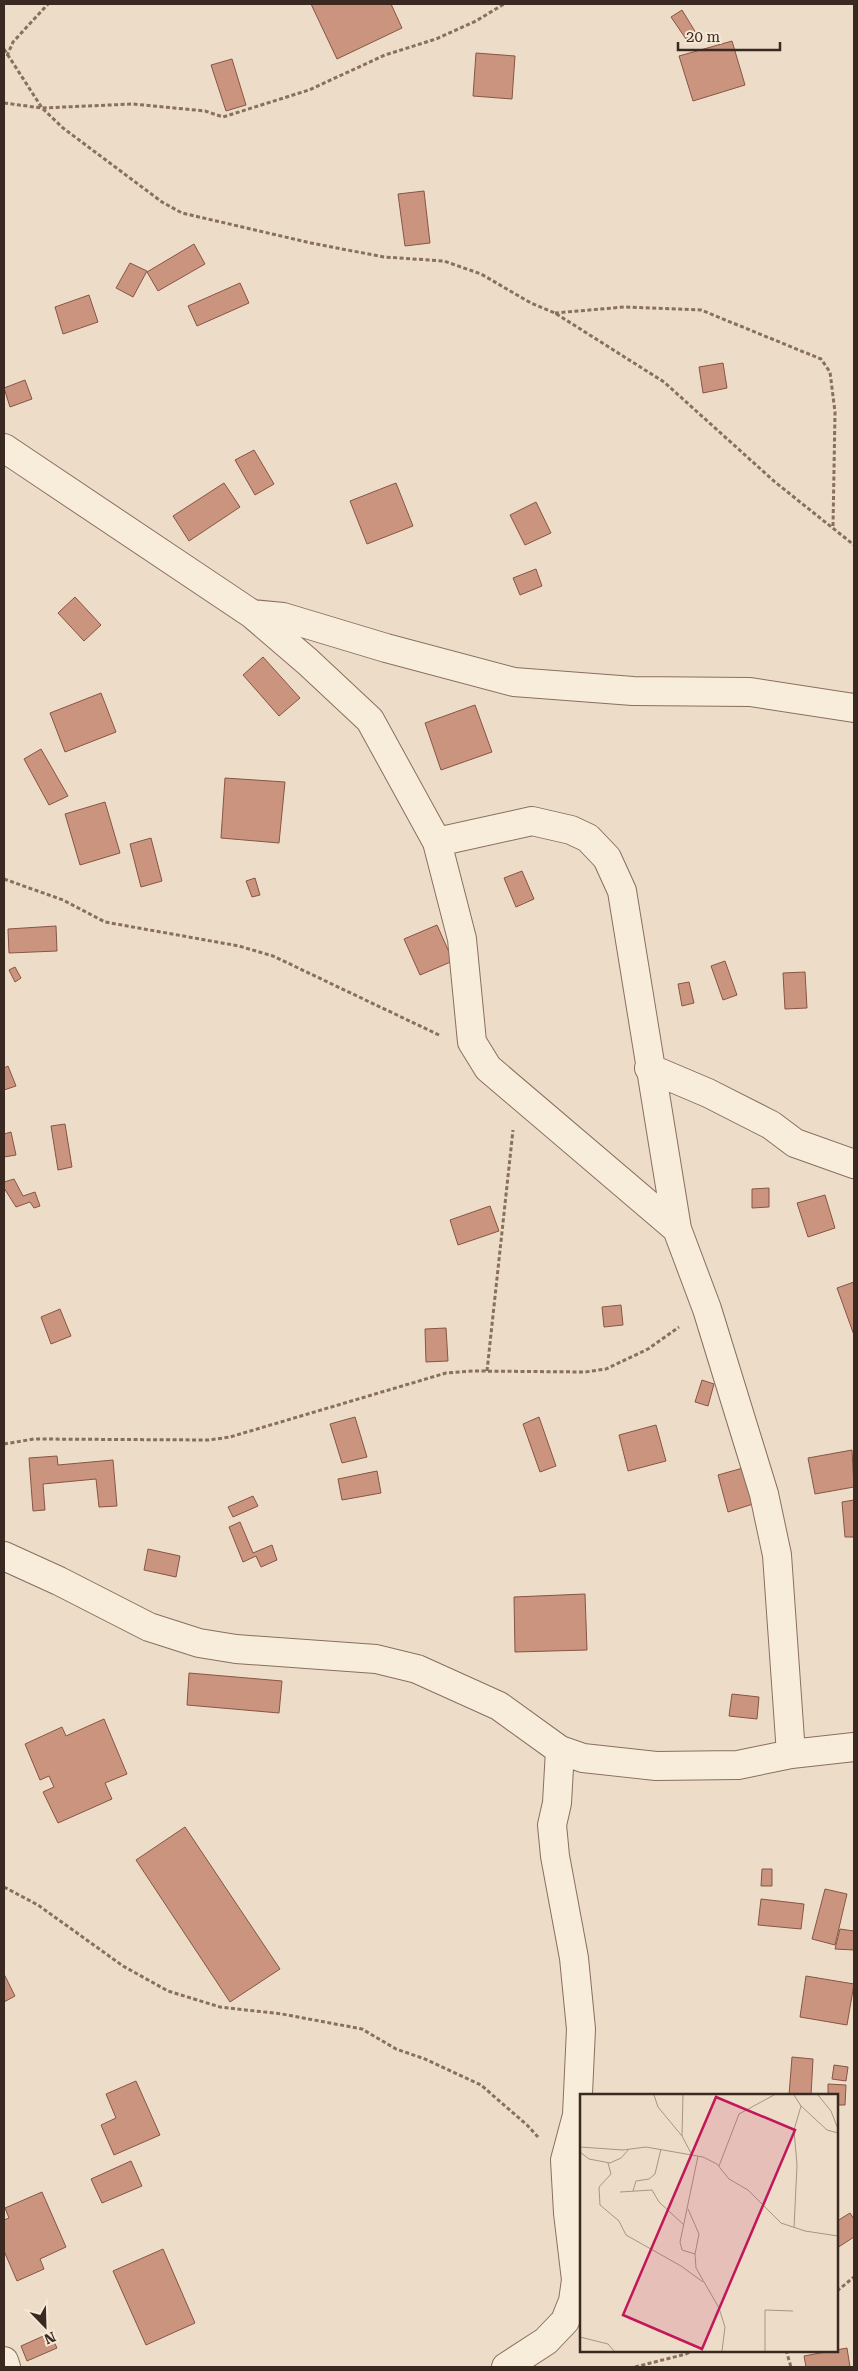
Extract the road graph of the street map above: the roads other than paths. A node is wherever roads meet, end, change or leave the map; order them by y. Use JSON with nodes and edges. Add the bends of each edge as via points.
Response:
{"nodes":[{"id":1,"x":4,"y":448,"type":"edge"},
{"id":2,"x":252,"y":614,"type":"junction"},
{"id":3,"x":854,"y":708,"type":"edge"},
{"id":4,"x":437,"y":842,"type":"junction"},
{"id":5,"x":649,"y":1068,"type":"junction"},
{"id":6,"x":854,"y":1164,"type":"edge"},
{"id":7,"x":676,"y":1229,"type":"junction"},
{"id":8,"x":4,"y":1556,"type":"edge"},
{"id":9,"x":852,"y":1749,"type":"edge"},
{"id":10,"x":560,"y":1750,"type":"junction"},
{"id":11,"x":791,"y":1754,"type":"junction"},
{"id":12,"x":4,"y":2361,"type":"edge"},
{"id":13,"x":6,"y":2367,"type":"edge"},
{"id":14,"x":506,"y":2367,"type":"edge"}],
"edges":[{"from":1,"to":2,"type":"street"},
{"from":2,"to":3,"type":"street","via":[[283,617],[514,682],[633,691],[750,692]]},
{"from":2,"to":4,"type":"street","via":[[370,720]]},
{"from":4,"to":5,"type":"street","via":[[532,821],[588,838],[607,858],[622,891]]},
{"from":4,"to":7,"type":"street","via":[[462,939],[472,1042],[488,1068]]},
{"from":5,"to":6,"type":"street","via":[[771,1125],[795,1143]]},
{"from":5,"to":7,"type":"street"},
{"from":7,"to":11,"type":"street","via":[[706,1308],[764,1494],[777,1555]]},
{"from":8,"to":10,"type":"street","via":[[149,1627],[199,1643],[236,1649],[376,1659],[416,1669],[499,1706]]},
{"from":9,"to":11,"type":"street"},
{"from":10,"to":11,"type":"street","via":[[584,1758],[656,1766],[738,1766]]},
{"from":10,"to":14,"type":"street","via":[[557,1803],[552,1825],[574,1958],[581,2029],[577,2115],[565,2160],[576,2280],[573,2301],[565,2321],[546,2341]]},
{"from":12,"to":13,"type":"street"}]}
